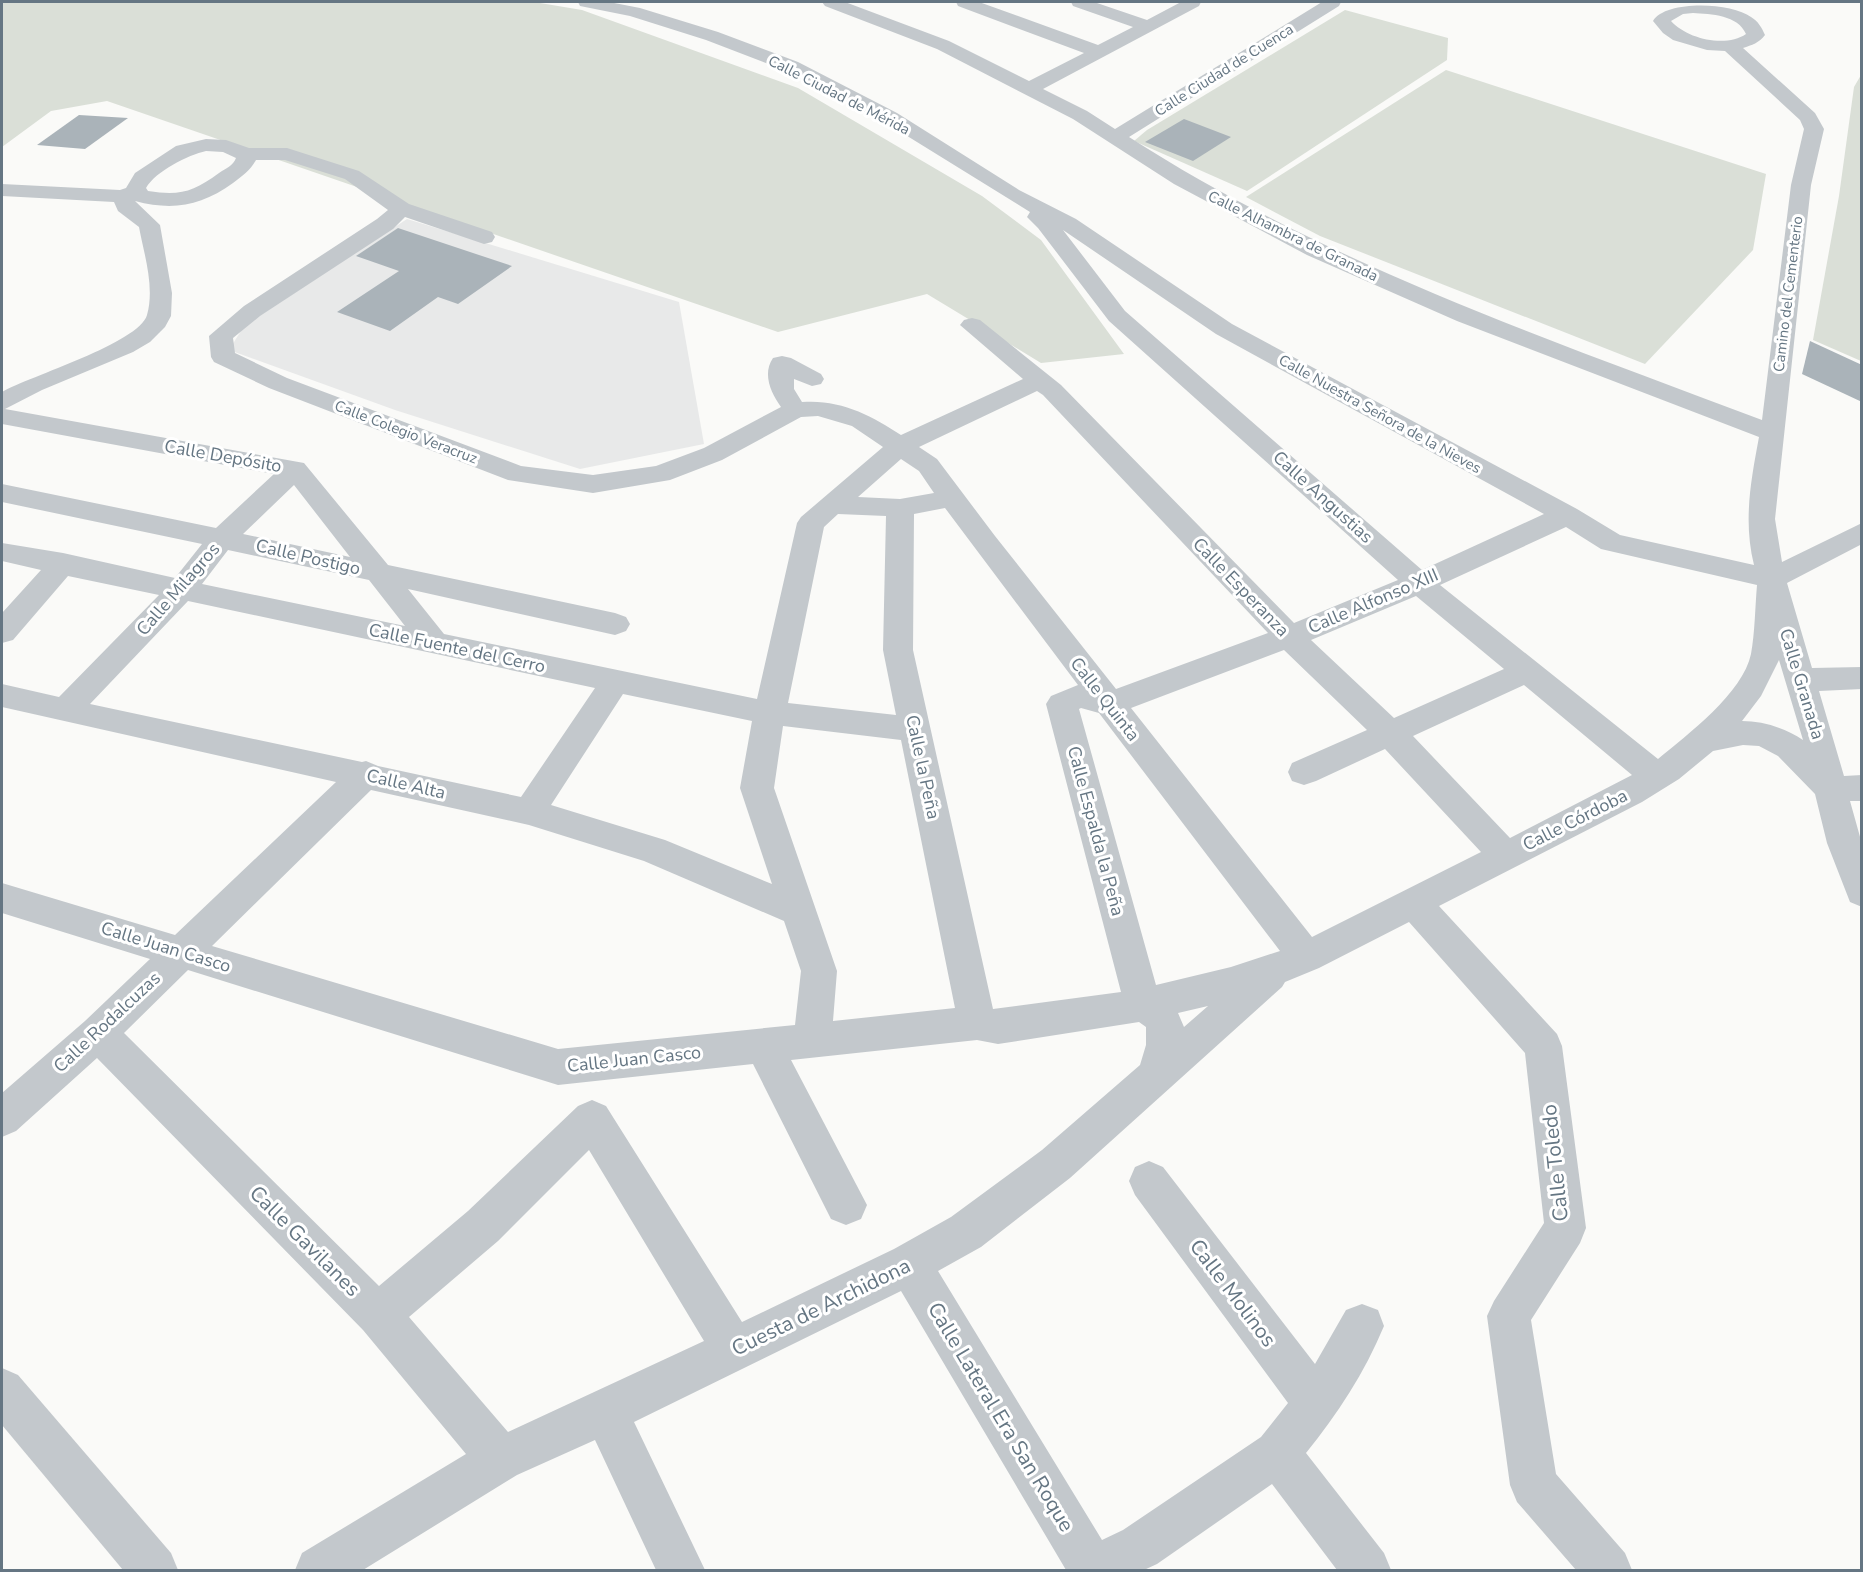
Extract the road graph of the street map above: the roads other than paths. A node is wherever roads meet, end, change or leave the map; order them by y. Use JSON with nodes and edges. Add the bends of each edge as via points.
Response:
{"nodes":[{"id":1,"x":586,"y":2,"type":"edge"},
{"id":2,"x":831,"y":2,"type":"edge"},
{"id":3,"x":964,"y":2,"type":"edge"},
{"id":4,"x":1079,"y":2,"type":"edge"},
{"id":5,"x":1193,"y":2,"type":"edge"},
{"id":6,"x":1329,"y":2,"type":"edge"},
{"id":7,"x":636,"y":7,"type":"edge"},
{"id":8,"x":1675,"y":7,"type":"edge"},
{"id":9,"x":1148,"y":26,"type":"junction"},
{"id":10,"x":1729,"y":45,"type":"junction"},
{"id":11,"x":1099,"y":52,"type":"junction"},
{"id":12,"x":1029,"y":89,"type":"junction"},
{"id":13,"x":1114,"y":138,"type":"junction"},
{"id":14,"x":247,"y":154,"type":"junction"},
{"id":15,"x":2,"y":190,"type":"edge"},
{"id":16,"x":130,"y":194,"type":"junction"},
{"id":17,"x":1012,"y":194,"type":"junction"},
{"id":18,"x":401,"y":209,"type":"junction"},
{"id":19,"x":484,"y":237,"type":"dead end"},
{"id":20,"x":972,"y":325,"type":"dead end"},
{"id":21,"x":812,"y":379,"type":"dead end"},
{"id":22,"x":1040,"y":380,"type":"junction"},
{"id":23,"x":2,"y":402,"type":"edge"},
{"id":24,"x":795,"y":410,"type":"junction"},
{"id":25,"x":2,"y":416,"type":"edge"},
{"id":26,"x":1773,"y":433,"type":"junction"},
{"id":27,"x":900,"y":446,"type":"junction"},
{"id":28,"x":295,"y":469,"type":"junction"},
{"id":29,"x":2,"y":493,"type":"edge"},
{"id":30,"x":952,"y":498,"type":"junction"},
{"id":31,"x":831,"y":505,"type":"junction"},
{"id":32,"x":900,"y":508,"type":"junction"},
{"id":33,"x":1567,"y":516,"type":"junction"},
{"id":34,"x":1862,"y":532,"type":"edge"},
{"id":35,"x":223,"y":537,"type":"junction"},
{"id":36,"x":2,"y":552,"type":"edge"},
{"id":37,"x":63,"y":563,"type":"junction"},
{"id":38,"x":379,"y":573,"type":"junction"},
{"id":39,"x":1772,"y":579,"type":"junction"},
{"id":40,"x":1419,"y":583,"type":"junction"},
{"id":41,"x":181,"y":590,"type":"junction"},
{"id":42,"x":615,"y":624,"type":"dead end"},
{"id":43,"x":2,"y":632,"type":"edge"},
{"id":44,"x":1289,"y":637,"type":"junction"},
{"id":45,"x":435,"y":643,"type":"junction"},
{"id":46,"x":1527,"y":671,"type":"junction"},
{"id":47,"x":1862,"y":678,"type":"edge"},
{"id":48,"x":1801,"y":680,"type":"junction"},
{"id":49,"x":616,"y":681,"type":"junction"},
{"id":50,"x":2,"y":696,"type":"edge"},
{"id":51,"x":1108,"y":704,"type":"junction"},
{"id":52,"x":64,"y":711,"type":"junction"},
{"id":53,"x":770,"y":713,"type":"junction"},
{"id":54,"x":915,"y":729,"type":"junction"},
{"id":55,"x":1390,"y":732,"type":"junction"},
{"id":56,"x":1701,"y":742,"type":"junction"},
{"id":57,"x":1304,"y":772,"type":"dead end"},
{"id":58,"x":366,"y":774,"type":"junction"},
{"id":59,"x":1656,"y":776,"type":"junction"},
{"id":60,"x":1846,"y":788,"type":"edge"},
{"id":61,"x":529,"y":812,"type":"junction"},
{"id":62,"x":1505,"y":855,"type":"junction"},
{"id":63,"x":1862,"y":892,"type":"edge"},
{"id":64,"x":2,"y":898,"type":"edge"},
{"id":65,"x":1414,"y":903,"type":"junction"},
{"id":66,"x":799,"y":911,"type":"junction"},
{"id":67,"x":182,"y":951,"type":"junction"},
{"id":68,"x":1290,"y":964,"type":"junction"},
{"id":69,"x":1143,"y":1006,"type":"junction"},
{"id":70,"x":977,"y":1023,"type":"junction"},
{"id":71,"x":98,"y":1033,"type":"junction"},
{"id":72,"x":812,"y":1039,"type":"junction"},
{"id":73,"x":763,"y":1045,"type":"junction"},
{"id":74,"x":1156,"y":1076,"type":"junction"},
{"id":75,"x":2,"y":1118,"type":"edge"},
{"id":76,"x":1149,"y":1181,"type":"dead end"},
{"id":77,"x":846,"y":1205,"type":"dead end"},
{"id":78,"x":909,"y":1264,"type":"junction"},
{"id":79,"x":378,"y":1315,"type":"junction"},
{"id":80,"x":1362,"y":1326,"type":"dead end"},
{"id":81,"x":734,"y":1349,"type":"junction"},
{"id":82,"x":2,"y":1391,"type":"edge"},
{"id":83,"x":1317,"y":1404,"type":"junction"},
{"id":84,"x":605,"y":1412,"type":"junction"},
{"id":85,"x":1277,"y":1453,"type":"junction"},
{"id":86,"x":501,"y":1458,"type":"junction"},
{"id":87,"x":1147,"y":1559,"type":"edge"},
{"id":88,"x":154,"y":1570,"type":"edge"},
{"id":89,"x":319,"y":1570,"type":"edge"},
{"id":90,"x":681,"y":1570,"type":"edge"},
{"id":91,"x":1092,"y":1570,"type":"edge"},
{"id":92,"x":1367,"y":1570,"type":"edge"},
{"id":93,"x":1608,"y":1570,"type":"edge"}],
"edges":[{"from":1,"to":7,"type":"street","name":"Calle Ciudad de Mérida"},
{"from":2,"to":12,"type":"street","name":"Calle Alhambra de Granada","via":[[879,10]]},
{"from":3,"to":11,"type":"street"},
{"from":4,"to":9,"type":"street"},
{"from":5,"to":9,"type":"street"},
{"from":6,"to":13,"type":"street","name":"Calle Ciudad de Cuenca"},
{"from":7,"to":17,"type":"street","name":"Calle Ciudad de Mérida","via":[[791,66],[890,117]]},
{"from":8,"to":10,"type":"street","via":[[1662,21],[1673,33],[1699,42]]},
{"from":8,"to":10,"type":"street","via":[[1731,14],[1755,29],[1752,40]]},
{"from":9,"to":11,"type":"street"},
{"from":10,"to":26,"type":"street","name":"Camino del Cementerio","via":[[1808,117],[1814,129],[1802,185]]},
{"from":11,"to":12,"type":"street"},
{"from":12,"to":13,"type":"street","name":"Calle Alhambra de Granada"},
{"from":13,"to":26,"type":"street","name":"Calle Alhambra de Granada","via":[[1181,180],[1315,250],[1464,316]]},
{"from":14,"to":16,"type":"street","via":[[242,167],[201,194],[152,198]]},
{"from":14,"to":16,"type":"street","via":[[226,146],[183,150],[142,177]]},
{"from":14,"to":18,"type":"street","via":[[287,154],[352,175]]},
{"from":15,"to":16,"type":"street"},
{"from":16,"to":23,"type":"street","via":[[126,206],[149,225],[160,291],[159,318],[149,332],[120,349],[36,383]]},
{"from":17,"to":33,"type":"street","name":"Calle Nuestra Señora de la Nieves","via":[[1068,224],[1224,329]]},
{"from":17,"to":40,"type":"street","name":"Calle Angustias","via":[[1046,223],[1117,316]]},
{"from":18,"to":19,"type":"street"},
{"from":18,"to":24,"type":"street","name":"Calle Colegio Veracruz","via":[[385,224],[220,336],[223,357],[278,383],[517,474],[593,484],[661,474],[713,454]]},
{"from":20,"to":22,"type":"street","name":"Calle Esperanza"},
{"from":21,"to":24,"type":"street","via":[[782,363],[782,389]]},
{"from":22,"to":27,"type":"street"},
{"from":22,"to":44,"type":"street","name":"Calle Esperanza"},
{"from":24,"to":27,"type":"street","name":"Calle Colegio Veracruz","via":[[819,408],[861,420]]},
{"from":25,"to":28,"type":"street","name":"Calle Depósito"},
{"from":26,"to":39,"type":"street","name":"Camino del Cementerio","via":[[1762,488],[1761,519]]},
{"from":27,"to":30,"type":"street","name":"Calle Quinta","via":[[928,465]]},
{"from":27,"to":31,"type":"street"},
{"from":28,"to":35,"type":"street","name":"Calle Milagros"},
{"from":28,"to":38,"type":"street","name":"Calle Depósito"},
{"from":29,"to":35,"type":"street","name":"Calle Postigo"},
{"from":30,"to":32,"type":"street"},
{"from":30,"to":51,"type":"street","name":"Calle Quinta"},
{"from":31,"to":32,"type":"street"},
{"from":31,"to":53,"type":"street","via":[[811,523]]},
{"from":32,"to":54,"type":"street","name":"Calle la Peña","via":[[898,650]]},
{"from":33,"to":39,"type":"street","name":"Calle Nuestra Señora de la Nieves","via":[[1611,542]]},
{"from":33,"to":40,"type":"street","name":"Calle Alfonso XIII"},
{"from":34,"to":39,"type":"street"},
{"from":35,"to":38,"type":"street","name":"Calle Postigo"},
{"from":35,"to":41,"type":"street","name":"Calle Milagros"},
{"from":36,"to":37,"type":"street","name":"Calle Fuente del Cerro"},
{"from":37,"to":41,"type":"street","name":"Calle Fuente del Cerro"},
{"from":37,"to":43,"type":"street"},
{"from":38,"to":42,"type":"street","name":"Calle Postigo"},
{"from":38,"to":45,"type":"street","name":"Calle Depósito"},
{"from":39,"to":48,"type":"street","name":"Calle Granada"},
{"from":39,"to":56,"type":"street","name":"Calle Córdoba","via":[[1766,656],[1760,672],[1716,730]]},
{"from":40,"to":44,"type":"street","name":"Calle Alfonso XIII"},
{"from":40,"to":46,"type":"street","name":"Calle Angustias"},
{"from":41,"to":45,"type":"street","name":"Calle Fuente del Cerro"},
{"from":41,"to":52,"type":"street","name":"Calle Milagros"},
{"from":44,"to":51,"type":"street","name":"Calle Alfonso XIII"},
{"from":44,"to":55,"type":"street","name":"Calle Esperanza"},
{"from":45,"to":49,"type":"street","name":"Calle Fuente del Cerro"},
{"from":46,"to":55,"type":"street"},
{"from":46,"to":59,"type":"street","name":"Calle Angustias"},
{"from":47,"to":48,"type":"street"},
{"from":48,"to":60,"type":"street","name":"Calle Granada"},
{"from":49,"to":53,"type":"street","name":"Calle Fuente del Cerro"},
{"from":49,"to":61,"type":"street"},
{"from":50,"to":52,"type":"street","name":"Calle Alta"},
{"from":51,"to":68,"type":"street","name":"Calle Quinta"},
{"from":51,"to":69,"type":"street","name":"Calle Espalda la Peña","via":[[1078,696],[1062,704]]},
{"from":52,"to":58,"type":"street","name":"Calle Alta"},
{"from":53,"to":54,"type":"street","name":"Calle Fuente del Cerro"},
{"from":53,"to":66,"type":"street","via":[[756,788]]},
{"from":54,"to":70,"type":"street","name":"Calle la Peña"},
{"from":55,"to":57,"type":"street"},
{"from":55,"to":62,"type":"street","name":"Calle Esperanza"},
{"from":56,"to":59,"type":"street","name":"Calle Córdoba"},
{"from":56,"to":60,"type":"street","name":"Calle Granada","via":[[1732,733],[1770,736]]},
{"from":58,"to":61,"type":"street","name":"Calle Alta"},
{"from":58,"to":67,"type":"street","name":"Calle Rodalcuzas"},
{"from":59,"to":62,"type":"street","name":"Calle Córdoba","via":[[1630,794]]},
{"from":60,"to":63,"type":"street","name":"Calle Granada","via":[[1844,843]]},
{"from":61,"to":66,"type":"street","name":"Calle Alta","via":[[653,850]]},
{"from":62,"to":65,"type":"street","name":"Calle Córdoba"},
{"from":64,"to":67,"type":"street","name":"Calle Juan Casco"},
{"from":65,"to":68,"type":"street","name":"Calle Córdoba"},
{"from":65,"to":93,"type":"street","name":"Calle Toledo","via":[[1543,1046],[1565,1228],[1509,1316],[1534,1485]]},
{"from":66,"to":72,"type":"street","via":[[819,971]]},
{"from":67,"to":71,"type":"street","name":"Calle Rodalcuzas"},
{"from":67,"to":73,"type":"street","name":"Calle Juan Casco","via":[[558,1067]]},
{"from":68,"to":69,"type":"street","name":"Calle Juan Casco"},
{"from":68,"to":74,"type":"street","name":"Cuesta de Archidona"},
{"from":69,"to":70,"type":"street","name":"Calle Juan Casco","via":[[998,1027]]},
{"from":69,"to":74,"type":"street","via":[[1159,1014],[1166,1028]]},
{"from":70,"to":72,"type":"street","name":"Calle Juan Casco"},
{"from":71,"to":75,"type":"street","name":"Calle Rodalcuzas"},
{"from":71,"to":79,"type":"street","name":"Calle Gavilanes"},
{"from":72,"to":73,"type":"street","name":"Calle Juan Casco"},
{"from":73,"to":77,"type":"street"},
{"from":74,"to":78,"type":"street","name":"Cuesta de Archidona","via":[[1047,1171],[966,1232]]},
{"from":76,"to":83,"type":"street","name":"Calle Molinos"},
{"from":78,"to":81,"type":"street","name":"Cuesta de Archidona"},
{"from":78,"to":91,"type":"street","name":"Calle Lateral Era San Roque"},
{"from":79,"to":81,"type":"street","via":[[483,1226],[592,1119]]},
{"from":79,"to":86,"type":"street","name":"Calle Gavilanes"},
{"from":80,"to":83,"type":"street"},
{"from":81,"to":84,"type":"street","name":"Cuesta de Archidona"},
{"from":82,"to":88,"type":"street"},
{"from":83,"to":85,"type":"street"},
{"from":84,"to":86,"type":"street","name":"Cuesta de Archidona"},
{"from":84,"to":90,"type":"street"},
{"from":85,"to":87,"type":"street"},
{"from":85,"to":92,"type":"street"},
{"from":86,"to":89,"type":"street","name":"Cuesta de Archidona"},
{"from":87,"to":91,"type":"street"}]}
